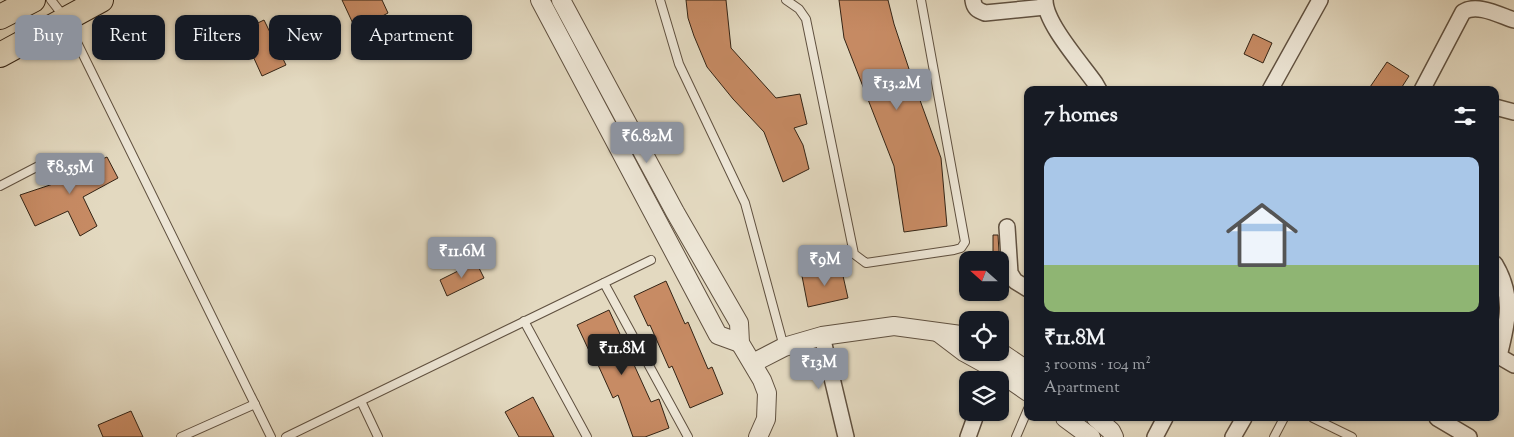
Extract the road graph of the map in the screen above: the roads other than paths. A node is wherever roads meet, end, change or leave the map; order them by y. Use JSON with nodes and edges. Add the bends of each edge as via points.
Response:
{"nodes":[{"id":1,"x":33,"y":0,"type":"edge"},
{"id":2,"x":100,"y":0,"type":"edge"},
{"id":3,"x":540,"y":0,"type":"edge"},
{"id":4,"x":561,"y":0,"type":"edge"},
{"id":5,"x":660,"y":0,"type":"edge"},
{"id":6,"x":786,"y":0,"type":"edge"},
{"id":7,"x":921,"y":0,"type":"edge"},
{"id":8,"x":973,"y":0,"type":"edge"},
{"id":9,"x":1320,"y":0,"type":"edge"},
{"id":10,"x":1045,"y":4,"type":"edge"},
{"id":11,"x":58,"y":9,"type":"edge"},
{"id":12,"x":4,"y":11,"type":"edge"},
{"id":13,"x":1514,"y":20,"type":"edge"},
{"id":14,"x":0,"y":55,"type":"edge"},
{"id":15,"x":1097,"y":86,"type":"edge"},
{"id":16,"x":1272,"y":86,"type":"edge"},
{"id":17,"x":1424,"y":86,"type":"edge"},
{"id":18,"x":1499,"y":109,"type":"edge"},
{"id":19,"x":1514,"y":112,"type":"edge"},
{"id":20,"x":52,"y":159,"type":"dead end"},
{"id":21,"x":0,"y":186,"type":"edge"},
{"id":22,"x":1007,"y":227,"type":"dead end"},
{"id":23,"x":651,"y":260,"type":"dead end"},
{"id":24,"x":1499,"y":269,"type":"edge"},
{"id":25,"x":604,"y":283,"type":"junction"},
{"id":26,"x":1024,"y":287,"type":"edge"},
{"id":27,"x":524,"y":321,"type":"junction"},
{"id":28,"x":939,"y":333,"type":"junction"},
{"id":29,"x":959,"y":335,"type":"edge"},
{"id":30,"x":822,"y":336,"type":"junction"},
{"id":31,"x":740,"y":343,"type":"junction"},
{"id":32,"x":784,"y":347,"type":"junction"},
{"id":33,"x":1499,"y":348,"type":"edge"},
{"id":34,"x":1499,"y":356,"type":"edge"},
{"id":35,"x":1009,"y":358,"type":"edge"},
{"id":36,"x":753,"y":363,"type":"junction"},
{"id":37,"x":1514,"y":365,"type":"edge"},
{"id":38,"x":1024,"y":368,"type":"edge"},
{"id":39,"x":986,"y":371,"type":"edge"},
{"id":40,"x":1009,"y":383,"type":"edge"},
{"id":41,"x":1024,"y":390,"type":"edge"},
{"id":42,"x":361,"y":401,"type":"junction"},
{"id":43,"x":255,"y":404,"type":"junction"},
{"id":44,"x":1024,"y":418,"type":"edge"},
{"id":45,"x":974,"y":421,"type":"edge"},
{"id":46,"x":1069,"y":421,"type":"edge"},
{"id":47,"x":1102,"y":421,"type":"edge"},
{"id":48,"x":1164,"y":421,"type":"edge"},
{"id":49,"x":1242,"y":421,"type":"edge"},
{"id":50,"x":1282,"y":421,"type":"edge"},
{"id":51,"x":1319,"y":421,"type":"edge"},
{"id":52,"x":1442,"y":421,"type":"edge"},
{"id":53,"x":181,"y":437,"type":"edge"},
{"id":54,"x":271,"y":437,"type":"edge"},
{"id":55,"x":286,"y":437,"type":"edge"},
{"id":56,"x":378,"y":437,"type":"edge"},
{"id":57,"x":587,"y":437,"type":"edge"},
{"id":58,"x":688,"y":437,"type":"edge"},
{"id":59,"x":758,"y":437,"type":"edge"},
{"id":60,"x":846,"y":437,"type":"edge"},
{"id":61,"x":968,"y":437,"type":"edge"},
{"id":62,"x":1016,"y":437,"type":"edge"},
{"id":63,"x":1091,"y":437,"type":"edge"},
{"id":64,"x":1114,"y":437,"type":"edge"},
{"id":65,"x":1155,"y":437,"type":"edge"},
{"id":66,"x":1233,"y":437,"type":"edge"},
{"id":67,"x":1274,"y":437,"type":"edge"},
{"id":68,"x":1352,"y":437,"type":"edge"},
{"id":69,"x":1469,"y":437,"type":"edge"}],
"edges":[{"from":1,"to":12,"type":"highway"},
{"from":2,"to":11,"type":"highway"},
{"from":3,"to":31,"type":"street","via":[[718,335]]},
{"from":4,"to":31,"type":"street","via":[[670,204],[739,323]]},
{"from":5,"to":32,"type":"lane","via":[[679,64],[745,203]]},
{"from":6,"to":7,"type":"lane","via":[[800,9],[806,19],[854,254],[866,263],[954,250],[965,242]]},
{"from":8,"to":10,"type":"street","via":[[977,10],[985,13]]},
{"from":9,"to":16,"type":"street"},
{"from":10,"to":15,"type":"street","via":[[1050,22]]},
{"from":11,"to":14,"type":"highway"},
{"from":11,"to":43,"type":"lane"},
{"from":13,"to":17,"type":"street","via":[[1476,8],[1463,12]]},
{"from":18,"to":19,"type":"street"},
{"from":20,"to":21,"type":"lane"},
{"from":22,"to":26,"type":"street","via":[[1010,273]]},
{"from":23,"to":25,"type":"lane"},
{"from":24,"to":33,"type":"street","via":[[1510,294],[1510,312]]},
{"from":25,"to":27,"type":"lane"},
{"from":25,"to":58,"type":"lane"},
{"from":27,"to":42,"type":"lane"},
{"from":27,"to":57,"type":"lane"},
{"from":28,"to":29,"type":"street"},
{"from":28,"to":30,"type":"street","via":[[894,326]]},
{"from":28,"to":39,"type":"street"},
{"from":30,"to":32,"type":"street"},
{"from":30,"to":60,"type":"street"},
{"from":31,"to":36,"type":"street"},
{"from":32,"to":36,"type":"street"},
{"from":34,"to":37,"type":"street"},
{"from":35,"to":38,"type":"street"},
{"from":36,"to":59,"type":"street","via":[[767,393],[766,419]]},
{"from":40,"to":41,"type":"street"},
{"from":42,"to":55,"type":"lane"},
{"from":42,"to":56,"type":"lane"},
{"from":43,"to":53,"type":"lane"},
{"from":43,"to":54,"type":"lane"},
{"from":44,"to":62,"type":"lane"},
{"from":45,"to":61,"type":"street"},
{"from":46,"to":63,"type":"street"},
{"from":47,"to":64,"type":"street"},
{"from":48,"to":65,"type":"street"},
{"from":49,"to":66,"type":"street"},
{"from":50,"to":67,"type":"lane"},
{"from":51,"to":68,"type":"lane"},
{"from":52,"to":69,"type":"street"}]}
